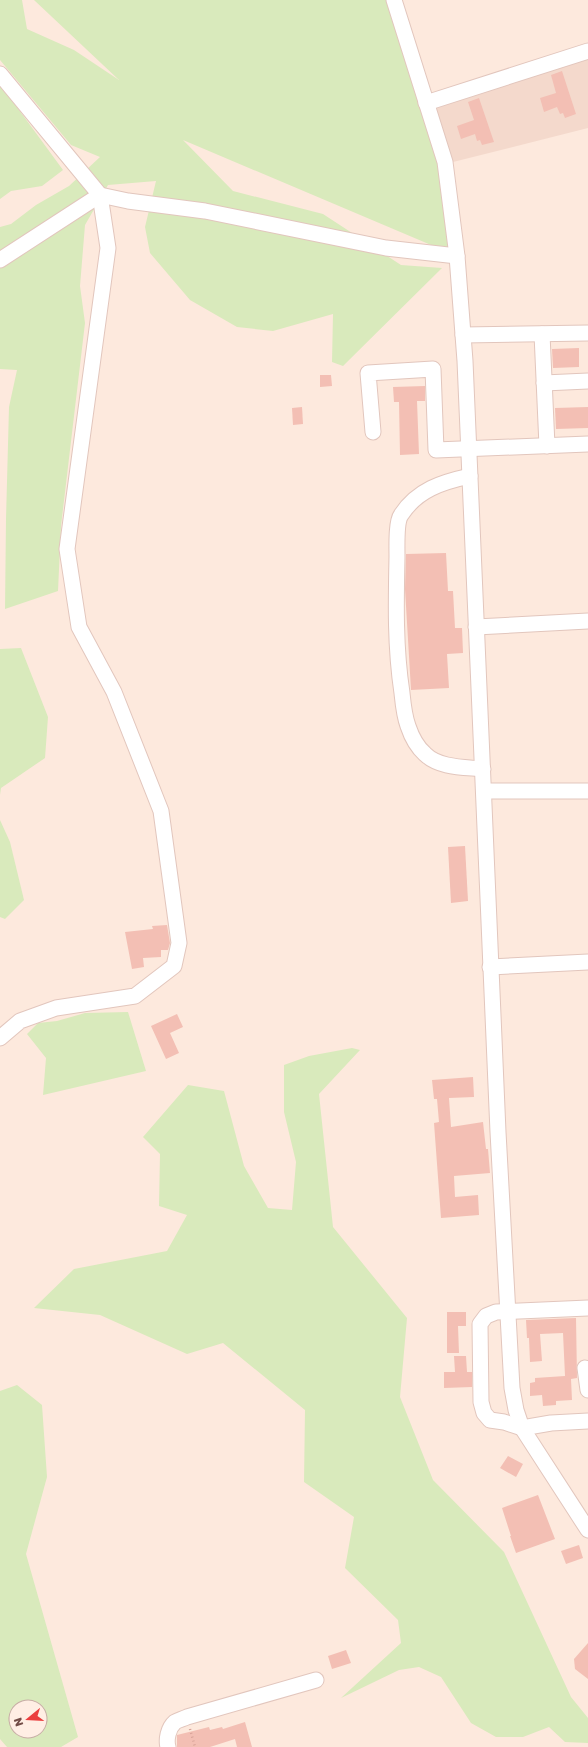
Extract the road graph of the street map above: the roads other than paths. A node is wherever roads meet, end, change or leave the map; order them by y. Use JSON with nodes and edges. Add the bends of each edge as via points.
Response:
{"nodes":[{"id":1,"x":394,"y":0,"type":"edge"},
{"id":2,"x":588,"y":51,"type":"edge"},
{"id":3,"x":0,"y":74,"type":"edge"},
{"id":4,"x":426,"y":103,"type":"junction"},
{"id":5,"x":100,"y":195,"type":"junction"},
{"id":6,"x":457,"y":256,"type":"junction"},
{"id":7,"x":0,"y":260,"type":"edge"},
{"id":8,"x":588,"y":333,"type":"edge"},
{"id":9,"x":542,"y":334,"type":"junction"},
{"id":10,"x":463,"y":336,"type":"junction"},
{"id":11,"x":588,"y":381,"type":"edge"},
{"id":12,"x":544,"y":383,"type":"junction"},
{"id":13,"x":373,"y":432,"type":"dead end"},
{"id":14,"x":588,"y":444,"type":"edge"},
{"id":15,"x":547,"y":446,"type":"junction"},
{"id":16,"x":469,"y":449,"type":"junction"},
{"id":17,"x":470,"y":476,"type":"junction"},
{"id":18,"x":588,"y":621,"type":"edge"},
{"id":19,"x":476,"y":627,"type":"junction"},
{"id":20,"x":482,"y":769,"type":"junction"},
{"id":21,"x":484,"y":791,"type":"junction"},
{"id":22,"x":588,"y":791,"type":"edge"},
{"id":23,"x":588,"y":962,"type":"edge"},
{"id":24,"x":490,"y":967,"type":"junction"},
{"id":25,"x":0,"y":1038,"type":"edge"},
{"id":26,"x":588,"y":1308,"type":"edge"},
{"id":27,"x":508,"y":1311,"type":"junction"},
{"id":28,"x":585,"y":1368,"type":"dead end"},
{"id":29,"x":588,"y":1390,"type":"edge"},
{"id":30,"x":588,"y":1421,"type":"edge"},
{"id":31,"x":522,"y":1428,"type":"junction"},
{"id":32,"x":588,"y":1530,"type":"edge"},
{"id":33,"x":316,"y":1680,"type":"dead end"},
{"id":34,"x":168,"y":1747,"type":"edge"}],
"edges":[{"from":1,"to":4,"type":"street"},
{"from":2,"to":4,"type":"street"},
{"from":3,"to":5,"type":"street"},
{"from":4,"to":6,"type":"street","via":[[445,162]]},
{"from":5,"to":6,"type":"street","via":[[205,211],[386,248]]},
{"from":5,"to":7,"type":"street"},
{"from":5,"to":25,"type":"street","via":[[108,248],[67,549],[79,627],[114,692],[160,811],[179,943],[174,966],[135,996],[56,1008],[20,1022]]},
{"from":6,"to":10,"type":"street"},
{"from":8,"to":9,"type":"street"},
{"from":9,"to":10,"type":"street"},
{"from":9,"to":12,"type":"street"},
{"from":10,"to":16,"type":"street"},
{"from":11,"to":12,"type":"street"},
{"from":12,"to":15,"type":"street"},
{"from":13,"to":16,"type":"street","via":[[368,373],[432,369],[436,450]]},
{"from":14,"to":15,"type":"street"},
{"from":15,"to":16,"type":"street"},
{"from":16,"to":17,"type":"street"},
{"from":17,"to":19,"type":"street"},
{"from":17,"to":20,"type":"street","via":[[444,482],[425,491],[413,499],[400,516],[397,656],[408,726],[414,741],[425,754],[440,762]]},
{"from":18,"to":19,"type":"street"},
{"from":19,"to":20,"type":"street"},
{"from":20,"to":21,"type":"street"},
{"from":21,"to":22,"type":"street"},
{"from":21,"to":24,"type":"street"},
{"from":23,"to":24,"type":"street"},
{"from":24,"to":27,"type":"street"},
{"from":26,"to":27,"type":"street"},
{"from":27,"to":31,"type":"street","via":[[512,1388]]},
{"from":27,"to":31,"type":"street","via":[[486,1316],[480,1324],[481,1402],[484,1413],[490,1420]]},
{"from":28,"to":29,"type":"street"},
{"from":30,"to":31,"type":"street"},
{"from":31,"to":32,"type":"street"},
{"from":33,"to":34,"type":"street","via":[[175,1722],[169,1730]]}]}
